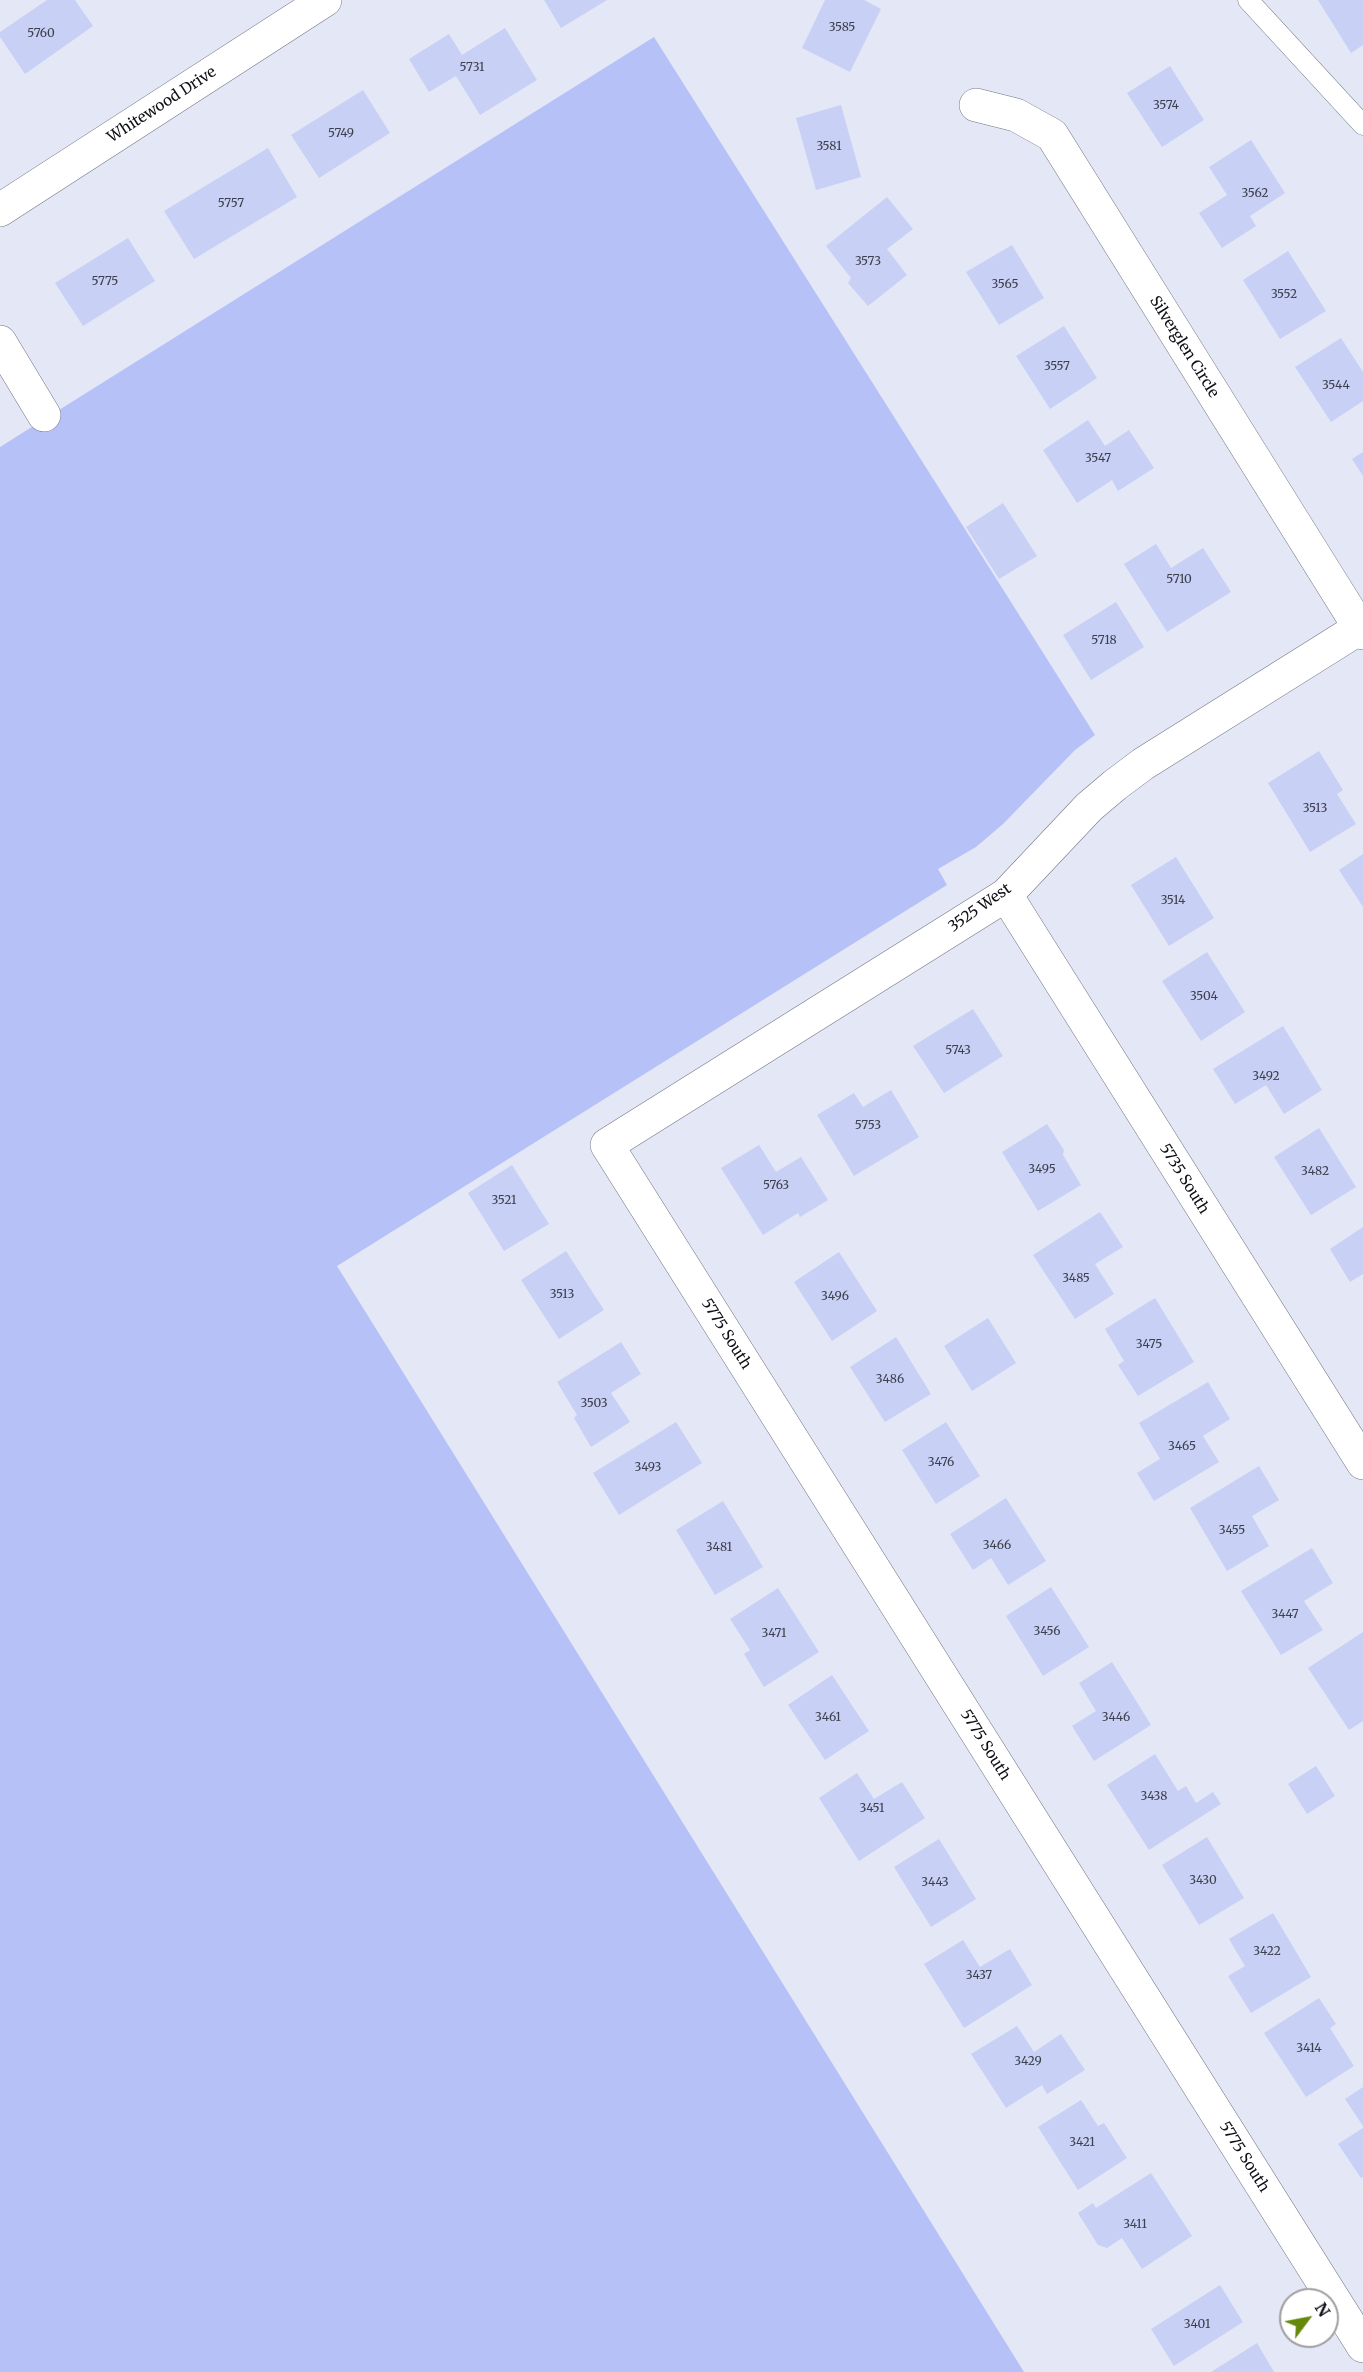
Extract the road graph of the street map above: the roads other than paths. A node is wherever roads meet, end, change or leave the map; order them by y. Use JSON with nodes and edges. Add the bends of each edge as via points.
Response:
{"nodes":[{"id":1,"x":325,"y":0,"type":"edge"},
{"id":2,"x":1248,"y":0,"type":"edge"},
{"id":3,"x":976,"y":105,"type":"dead end"},
{"id":4,"x":1363,"y":125,"type":"edge"},
{"id":5,"x":0,"y":210,"type":"edge"},
{"id":6,"x":0,"y":342,"type":"edge"},
{"id":7,"x":44,"y":415,"type":"dead end"},
{"id":8,"x":1362,"y":629,"type":"edge"},
{"id":9,"x":1006,"y":895,"type":"junction"},
{"id":10,"x":607,"y":1145,"type":"joint"},
{"id":11,"x":1363,"y":1463,"type":"edge"},
{"id":12,"x":1363,"y":2346,"type":"edge"}],
"edges":[{"from":1,"to":5,"type":"street","name":"Whitewood Drive"},
{"from":2,"to":4,"type":"lane"},
{"from":3,"to":8,"type":"street","name":"Silverglen Circle","via":[[1017,115],[1052,135]]},
{"from":6,"to":7,"type":"street"},
{"from":8,"to":9,"type":"street","name":"3525 West","via":[[1143,764],[1089,807]]},
{"from":9,"to":10,"type":"street","name":"3525 West"},
{"from":9,"to":11,"type":"street","name":"5735 South"},
{"from":10,"to":12,"type":"street","name":"5775 South"}]}
